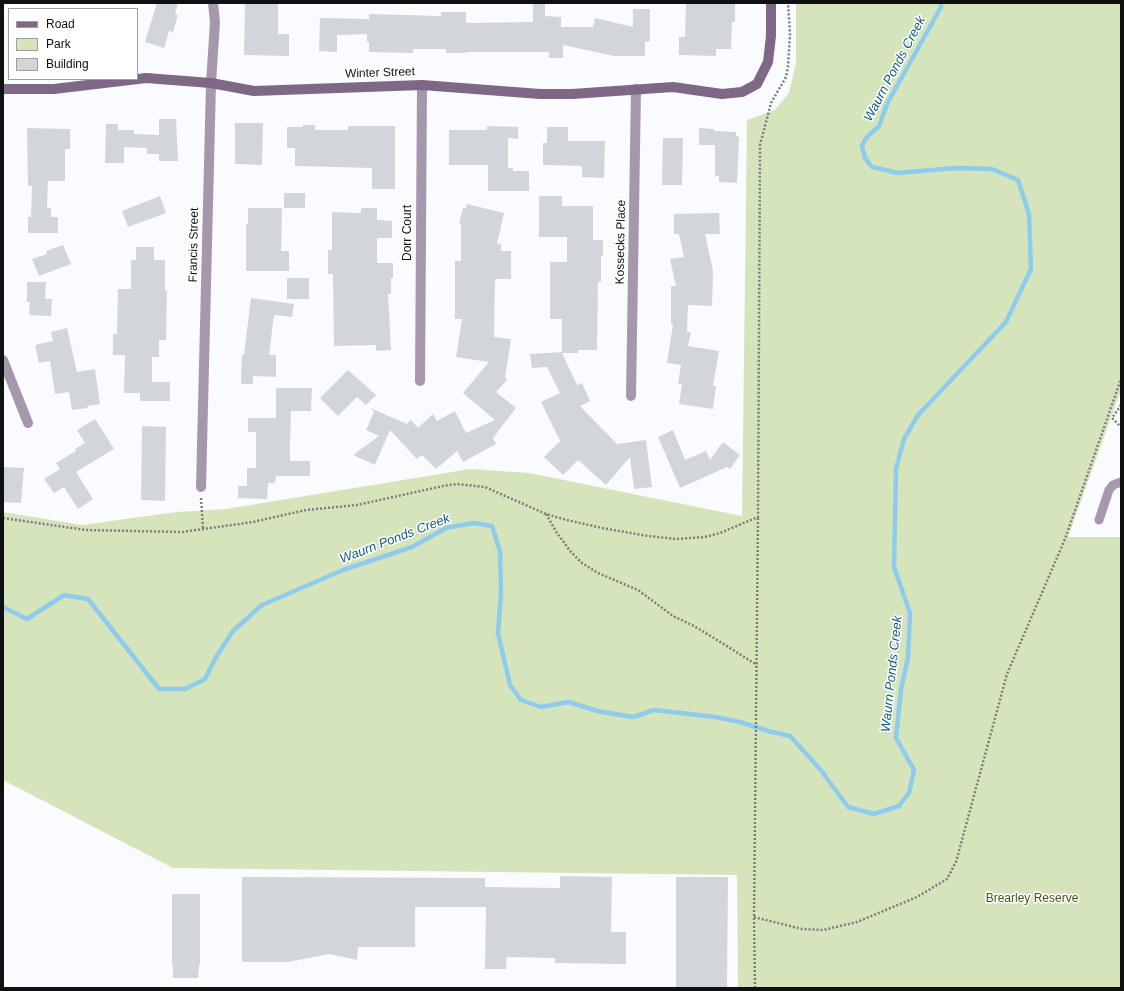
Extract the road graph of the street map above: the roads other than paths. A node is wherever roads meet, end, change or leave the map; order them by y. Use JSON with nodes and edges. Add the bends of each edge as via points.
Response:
{"nodes":[{"id":1,"x":213,"y":3,"type":"edge"},
{"id":2,"x":771,"y":3,"type":"edge"},
{"id":3,"x":138,"y":79,"type":"edge"},
{"id":4,"x":129,"y":80,"type":"edge"},
{"id":5,"x":211,"y":83,"type":"junction"},
{"id":6,"x":422,"y":85,"type":"junction"},
{"id":7,"x":3,"y":89,"type":"edge"},
{"id":8,"x":636,"y":89,"type":"junction"},
{"id":9,"x":3,"y":360,"type":"edge"},
{"id":10,"x":420,"y":380,"type":"dead end"},
{"id":11,"x":631,"y":396,"type":"dead end"},
{"id":12,"x":28,"y":423,"type":"dead end"},
{"id":13,"x":1121,"y":482,"type":"edge"},
{"id":14,"x":201,"y":487,"type":"road end"},
{"id":15,"x":1099,"y":520,"type":"dead end"}],
"edges":[{"from":1,"to":5,"type":"street","name":"Francis Street","via":[[215,22]]},
{"from":2,"to":8,"type":"street","name":"Winter Street","via":[[768,62],[757,84],[742,92],[722,94],[673,87]]},
{"from":3,"to":5,"type":"street","name":"Winter Street"},
{"from":4,"to":7,"type":"street","name":"Winter Street","via":[[54,89]]},
{"from":5,"to":6,"type":"street","name":"Winter Street","via":[[254,91]]},
{"from":5,"to":14,"type":"street","name":"Francis Street"},
{"from":6,"to":8,"type":"street","name":"Winter Street","via":[[540,94]]},
{"from":6,"to":10,"type":"street","name":"Dorr Court"},
{"from":8,"to":11,"type":"street","name":"Kossecks Place"},
{"from":9,"to":12,"type":"street"},
{"from":13,"to":15,"type":"lane","via":[[1109,490]]}]}
